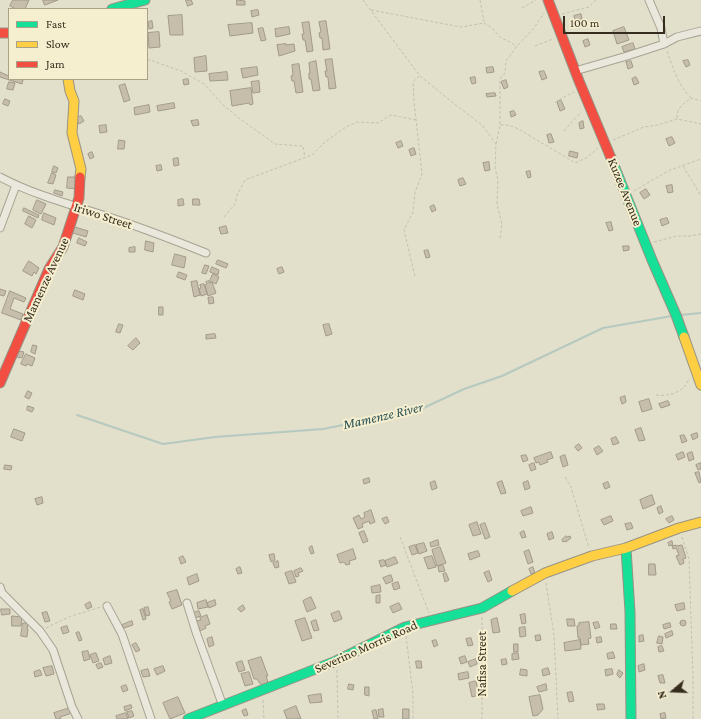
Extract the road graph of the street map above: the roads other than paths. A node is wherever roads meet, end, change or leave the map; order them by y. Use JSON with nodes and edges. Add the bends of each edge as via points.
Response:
{"nodes":[{"id":1,"x":145,"y":0,"type":"edge"},
{"id":2,"x":648,"y":0,"type":"edge"},
{"id":3,"x":549,"y":4,"type":"edge"},
{"id":4,"x":116,"y":8,"type":"edge"},
{"id":5,"x":701,"y":31,"type":"edge"},
{"id":6,"x":664,"y":44,"type":"junction"},
{"id":7,"x":575,"y":70,"type":"junction"},
{"id":8,"x":68,"y":80,"type":"edge"},
{"id":9,"x":0,"y":177,"type":"edge"},
{"id":10,"x":16,"y":185,"type":"junction"},
{"id":11,"x":76,"y":207,"type":"junction"},
{"id":12,"x":0,"y":228,"type":"edge"},
{"id":13,"x":206,"y":253,"type":"dead end"},
{"id":14,"x":0,"y":383,"type":"edge"},
{"id":15,"x":701,"y":384,"type":"edge"},
{"id":16,"x":701,"y":522,"type":"edge"},
{"id":17,"x":626,"y":548,"type":"junction"},
{"id":18,"x":0,"y":587,"type":"edge"},
{"id":19,"x":187,"y":602,"type":"dead end"},
{"id":20,"x":107,"y":606,"type":"road end"},
{"id":21,"x":223,"y":706,"type":"junction"},
{"id":22,"x":78,"y":719,"type":"edge"},
{"id":23,"x":151,"y":719,"type":"edge"},
{"id":24,"x":188,"y":719,"type":"edge"},
{"id":25,"x":631,"y":719,"type":"edge"}],
"edges":[{"from":1,"to":4,"type":"street"},
{"from":2,"to":6,"type":"street","via":[[661,28]]},
{"from":3,"to":7,"type":"street","name":"Kuzee Avenue"},
{"from":5,"to":6,"type":"street","via":[[677,37]]},
{"from":6,"to":7,"type":"street"},
{"from":7,"to":15,"type":"street","name":"Kuzee Avenue","via":[[676,315]]},
{"from":8,"to":11,"type":"street","name":"Mamenze Avenue","via":[[74,101],[72,133],[81,169]]},
{"from":9,"to":10,"type":"street","name":"Iriwo Street"},
{"from":10,"to":11,"type":"street","name":"Iriwo Street"},
{"from":10,"to":12,"type":"street"},
{"from":11,"to":13,"type":"street","name":"Iriwo Street"},
{"from":11,"to":14,"type":"street","name":"Mamenze Avenue","via":[[63,247],[49,269]]},
{"from":16,"to":17,"type":"street","name":"Severino Morris Road"},
{"from":17,"to":21,"type":"street","name":"Severino Morris Road","via":[[592,556],[545,573],[482,608],[405,627],[336,662]]},
{"from":17,"to":25,"type":"street","via":[[630,585]]},
{"from":18,"to":22,"type":"street","via":[[2,593],[40,631],[53,650]]},
{"from":19,"to":21,"type":"street"},
{"from":20,"to":23,"type":"street","via":[[122,634]]},
{"from":21,"to":24,"type":"street","name":"Severino Morris Road"}]}
